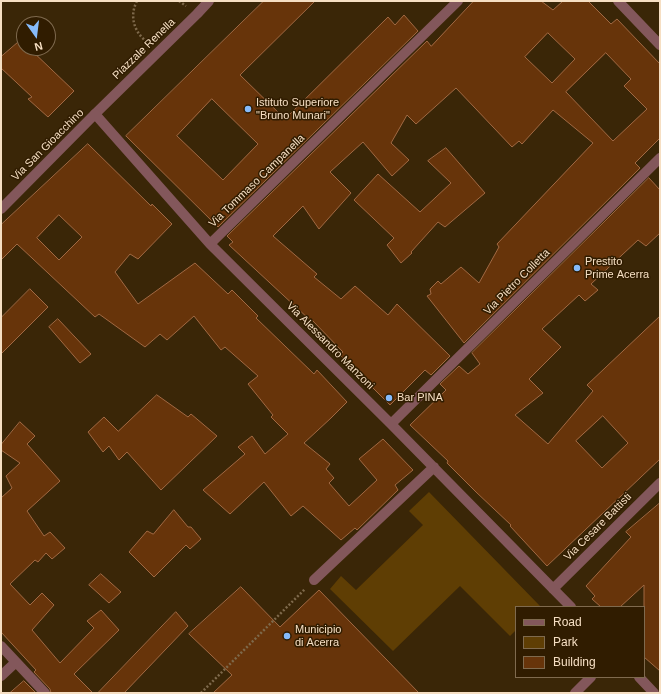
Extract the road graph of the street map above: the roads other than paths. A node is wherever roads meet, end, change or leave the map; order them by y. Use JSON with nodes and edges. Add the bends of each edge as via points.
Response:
{"nodes":[{"id":1,"x":209,"y":1,"type":"edge"},
{"id":2,"x":458,"y":1,"type":"edge"},
{"id":3,"x":618,"y":1,"type":"edge"},
{"id":4,"x":660,"y":45,"type":"edge"},
{"id":5,"x":95,"y":114,"type":"junction"},
{"id":6,"x":660,"y":158,"type":"edge"},
{"id":7,"x":1,"y":209,"type":"edge"},
{"id":8,"x":210,"y":244,"type":"junction"},
{"id":9,"x":391,"y":424,"type":"junction"},
{"id":10,"x":434,"y":467,"type":"junction"},
{"id":11,"x":660,"y":483,"type":"edge"},
{"id":12,"x":314,"y":580,"type":"road end"},
{"id":13,"x":553,"y":588,"type":"junction"},
{"id":14,"x":570,"y":606,"type":"edge"},
{"id":15,"x":1,"y":646,"type":"edge"},
{"id":16,"x":16,"y":662,"type":"junction"},
{"id":17,"x":1,"y":676,"type":"edge"},
{"id":18,"x":590,"y":678,"type":"edge"},
{"id":19,"x":640,"y":678,"type":"edge"},
{"id":20,"x":660,"y":688,"type":"edge"},
{"id":21,"x":45,"y":693,"type":"edge"},
{"id":22,"x":575,"y":693,"type":"edge"},
{"id":23,"x":655,"y":693,"type":"edge"}],
"edges":[{"from":1,"to":5,"type":"street","name":"Piazzale Renella"},
{"from":2,"to":8,"type":"street","name":"Via Tommaso Campanella"},
{"from":3,"to":4,"type":"street"},
{"from":5,"to":7,"type":"street","name":"Via San Gioacchino"},
{"from":5,"to":8,"type":"street","name":"Via Alessandro Manzoni"},
{"from":6,"to":9,"type":"street","name":"Via Pietro Colletta"},
{"from":8,"to":9,"type":"street","name":"Via Alessandro Manzoni"},
{"from":9,"to":10,"type":"street","name":"Via Alessandro Manzoni"},
{"from":10,"to":12,"type":"street"},
{"from":10,"to":13,"type":"street","name":"Via Alessandro Manzoni"},
{"from":11,"to":13,"type":"street","name":"Via Cesare Battisti"},
{"from":13,"to":14,"type":"street","name":"Via Alessandro Manzoni"},
{"from":15,"to":16,"type":"street"},
{"from":16,"to":17,"type":"street"},
{"from":16,"to":21,"type":"street"},
{"from":18,"to":22,"type":"street"},
{"from":19,"to":23,"type":"street"},
{"from":20,"to":23,"type":"street"}]}
